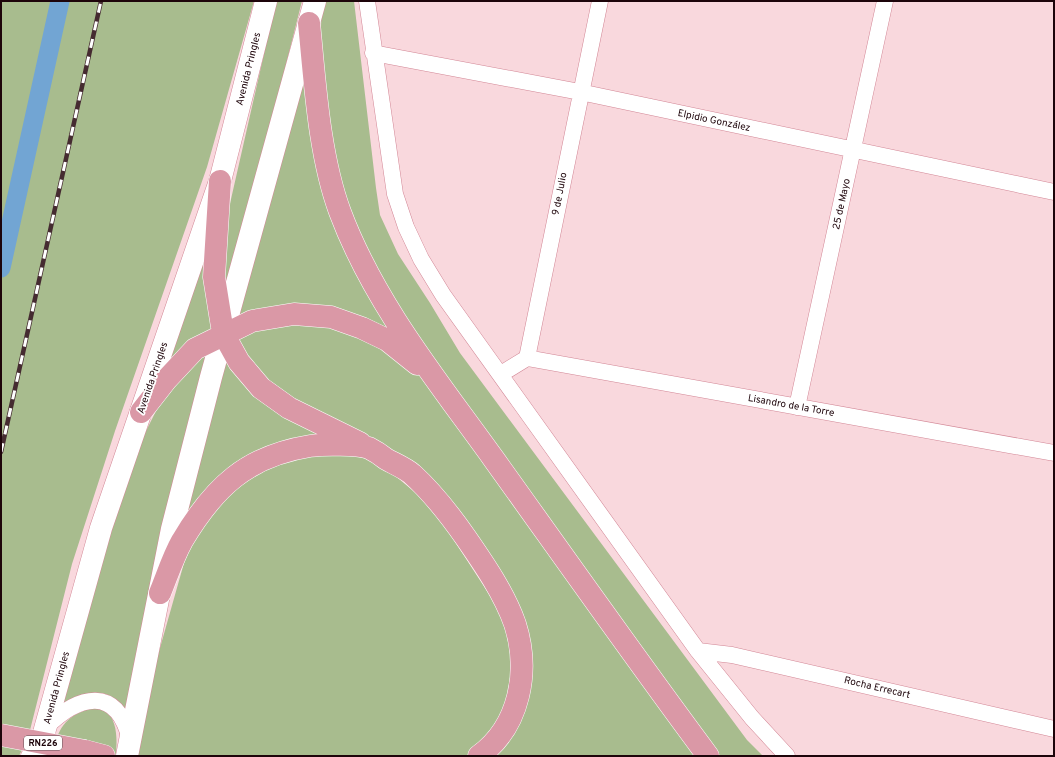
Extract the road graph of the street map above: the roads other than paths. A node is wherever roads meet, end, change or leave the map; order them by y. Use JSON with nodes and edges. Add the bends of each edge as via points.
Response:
{"nodes":[{"id":1,"x":266,"y":1,"type":"edge"},
{"id":2,"x":315,"y":1,"type":"edge"},
{"id":3,"x":367,"y":1,"type":"edge"},
{"id":4,"x":600,"y":1,"type":"edge"},
{"id":5,"x":885,"y":1,"type":"edge"},
{"id":6,"x":309,"y":23,"type":"junction"},
{"id":7,"x":374,"y":52,"type":"junction"},
{"id":8,"x":580,"y":92,"type":"junction"},
{"id":9,"x":853,"y":151,"type":"junction"},
{"id":10,"x":220,"y":182,"type":"junction"},
{"id":11,"x":1054,"y":192,"type":"edge"},
{"id":12,"x":223,"y":334,"type":"junction"},
{"id":13,"x":527,"y":358,"type":"junction"},
{"id":14,"x":501,"y":374,"type":"junction"},
{"id":15,"x":440,"y":386,"type":"junction"},
{"id":16,"x":797,"y":407,"type":"junction"},
{"id":17,"x":141,"y":412,"type":"junction"},
{"id":18,"x":369,"y":448,"type":"junction"},
{"id":19,"x":1054,"y":453,"type":"edge"},
{"id":20,"x":160,"y":593,"type":"junction"},
{"id":21,"x":698,"y":652,"type":"junction"},
{"id":22,"x":45,"y":729,"type":"junction"},
{"id":23,"x":1054,"y":729,"type":"edge"},
{"id":24,"x":1,"y":735,"type":"edge"},
{"id":25,"x":129,"y":749,"type":"edge"},
{"id":26,"x":29,"y":756,"type":"edge"},
{"id":27,"x":40,"y":756,"type":"edge"},
{"id":28,"x":104,"y":756,"type":"edge"},
{"id":29,"x":479,"y":756,"type":"edge"},
{"id":30,"x":708,"y":756,"type":"edge"},
{"id":31,"x":787,"y":756,"type":"edge"}],
"edges":[{"from":1,"to":10,"type":"main road","name":"Avenida Pringles"},
{"from":2,"to":6,"type":"main road"},
{"from":3,"to":7,"type":"street"},
{"from":4,"to":8,"type":"street","name":"9 de Julio"},
{"from":5,"to":9,"type":"street","name":"25 de Mayo"},
{"from":6,"to":12,"type":"main road"},
{"from":6,"to":15,"type":"highway","via":[[317,106],[339,210],[355,249],[377,290]]},
{"from":7,"to":8,"type":"street","name":"Elpidio González"},
{"from":7,"to":14,"type":"street","via":[[396,194],[406,227],[421,259],[443,295]]},
{"from":8,"to":9,"type":"street","name":"Elpidio González"},
{"from":8,"to":13,"type":"street","name":"9 de Julio"},
{"from":9,"to":11,"type":"street","name":"Elpidio González"},
{"from":9,"to":16,"type":"street","name":"25 de Mayo"},
{"from":10,"to":12,"type":"highway","via":[[214,277]]},
{"from":10,"to":17,"type":"main road","name":"Avenida Pringles"},
{"from":12,"to":15,"type":"highway","via":[[252,320],[294,314],[331,317],[388,340]]},
{"from":12,"to":17,"type":"highway","via":[[195,349]]},
{"from":12,"to":18,"type":"highway","via":[[239,362],[261,388],[289,408]]},
{"from":12,"to":20,"type":"main road","via":[[172,529]]},
{"from":13,"to":14,"type":"street"},
{"from":13,"to":16,"type":"street","name":"Lisandro de la Torre"},
{"from":14,"to":21,"type":"street"},
{"from":15,"to":30,"type":"highway"},
{"from":16,"to":19,"type":"street","name":"Lisandro de la Torre"},
{"from":17,"to":22,"type":"main road","name":"Avenida Pringles","via":[[101,528]]},
{"from":18,"to":20,"type":"highway","via":[[322,444],[287,450],[254,463],[218,490],[182,542]]},
{"from":18,"to":29,"type":"highway","via":[[411,473],[453,520],[490,572],[514,624],[522,656],[517,704],[505,731]]},
{"from":20,"to":25,"type":"main road"},
{"from":21,"to":23,"type":"street","name":"Rocha Errecart","via":[[732,655]]},
{"from":21,"to":31,"type":"street"},
{"from":22,"to":25,"type":"street","via":[[63,713],[80,704],[97,700],[119,711],[126,724]]},
{"from":22,"to":26,"type":"street"},
{"from":22,"to":27,"type":"main road","name":"Avenida Pringles"},
{"from":24,"to":28,"type":"highway","number":"RN226","bridge":true}]}
